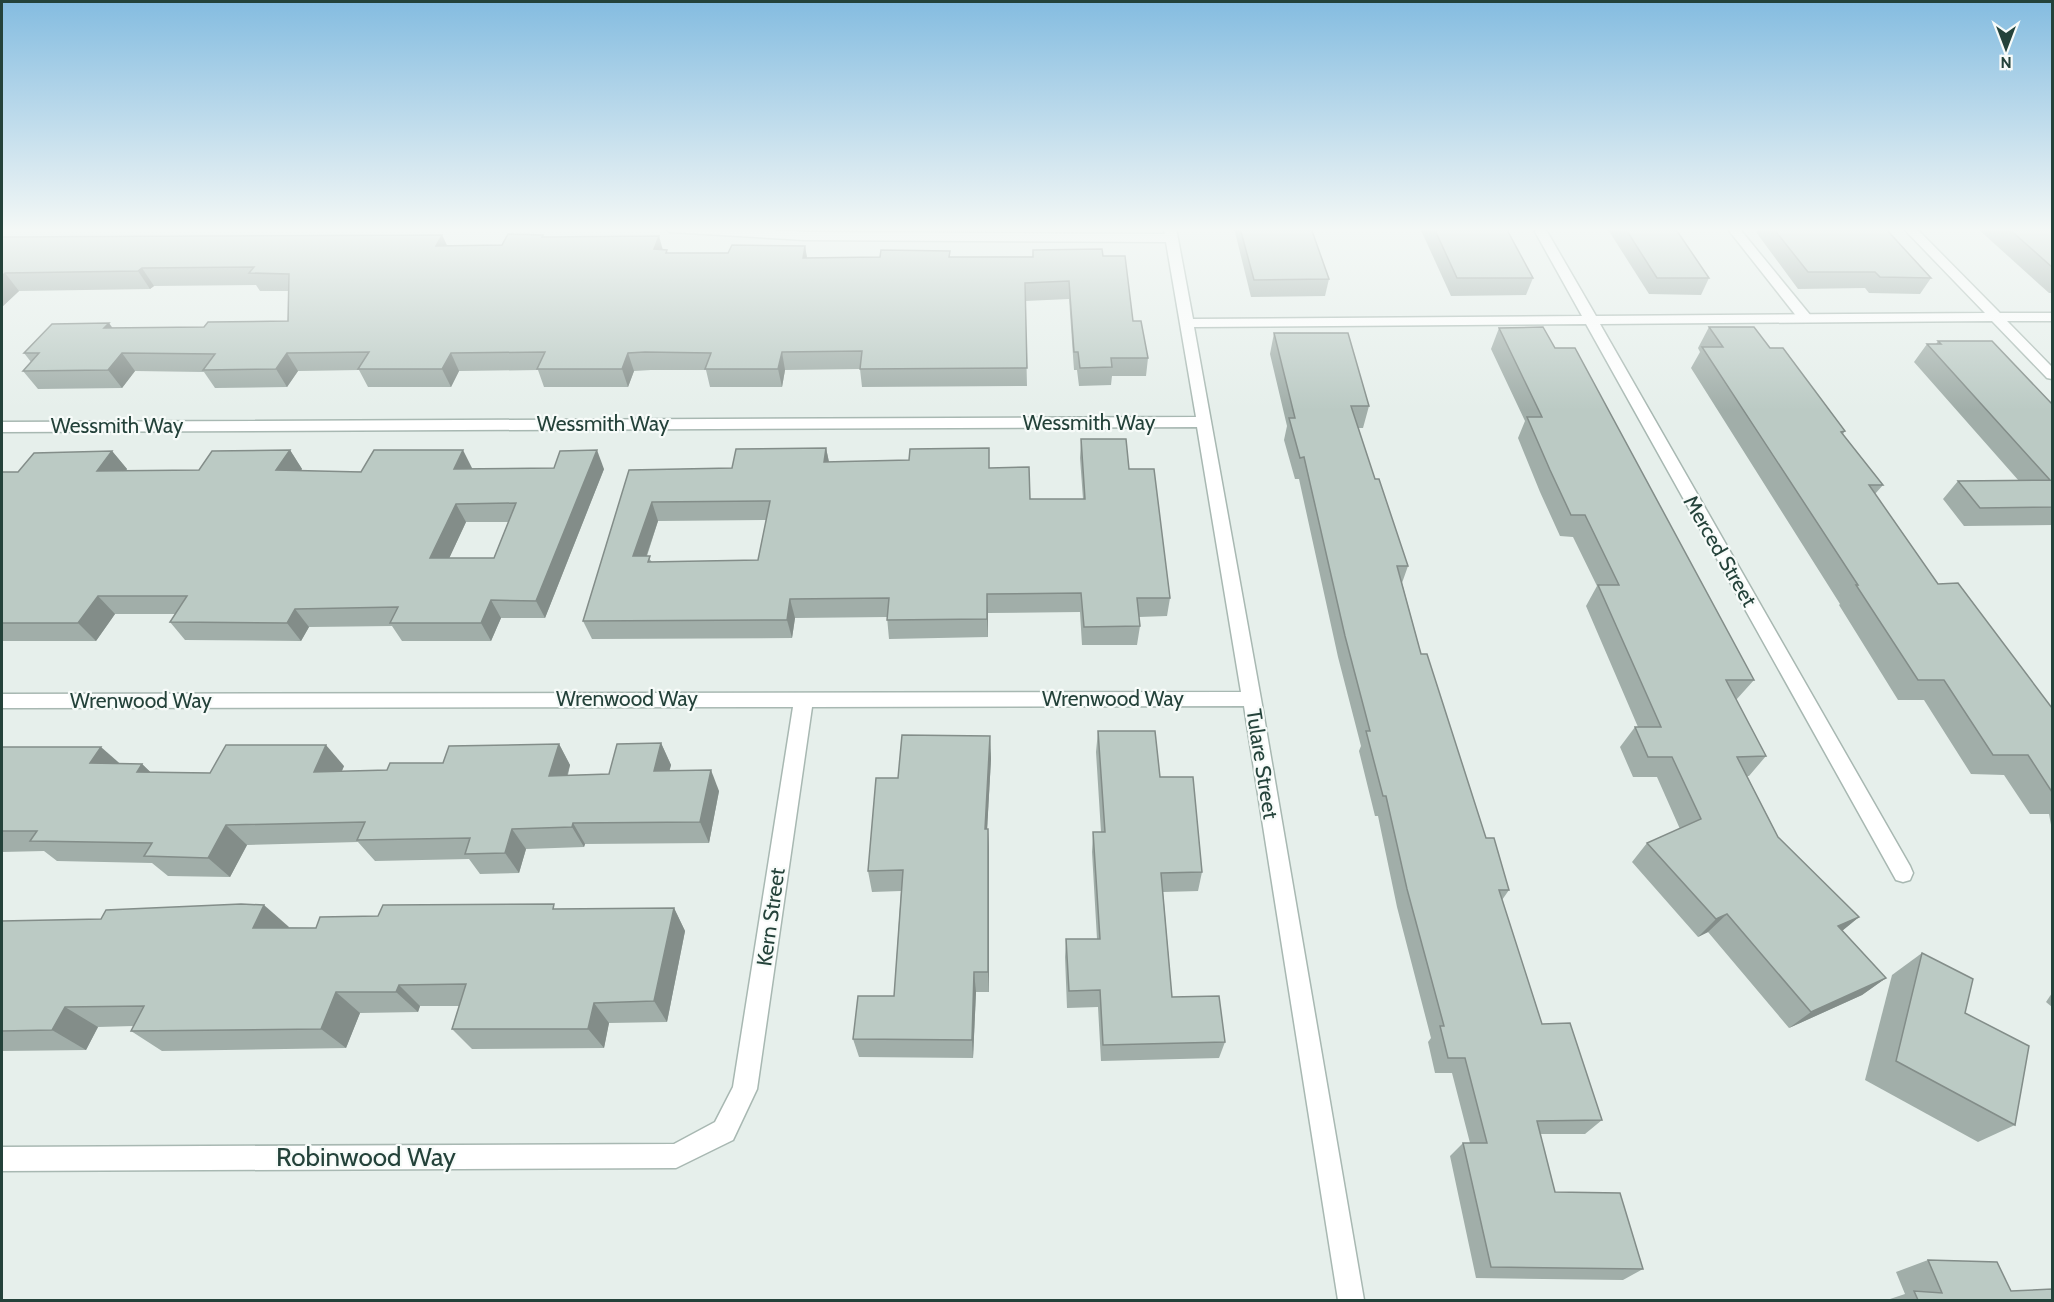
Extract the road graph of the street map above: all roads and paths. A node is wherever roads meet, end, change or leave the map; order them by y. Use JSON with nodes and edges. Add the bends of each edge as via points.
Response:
{"nodes":[{"id":1,"x":1182,"y":289,"type":"edge"},
{"id":2,"x":1572,"y":289,"type":"edge"},
{"id":3,"x":1782,"y":289,"type":"edge"},
{"id":4,"x":1968,"y":289,"type":"edge"},
{"id":5,"x":2052,"y":317,"type":"edge"},
{"id":6,"x":1997,"y":318,"type":"junction"},
{"id":7,"x":1806,"y":319,"type":"junction"},
{"id":8,"x":1590,"y":321,"type":"junction"},
{"id":9,"x":1188,"y":323,"type":"junction"},
{"id":10,"x":2052,"y":375,"type":"edge"},
{"id":11,"x":1204,"y":422,"type":"junction"},
{"id":12,"x":2,"y":427,"type":"edge"},
{"id":13,"x":804,"y":698,"type":"junction"},
{"id":14,"x":1251,"y":699,"type":"junction"},
{"id":15,"x":2,"y":701,"type":"edge"},
{"id":16,"x":1903,"y":873,"type":"dead end"},
{"id":17,"x":723,"y":1131,"type":"joint"},
{"id":18,"x":2,"y":1159,"type":"edge"},
{"id":19,"x":1351,"y":1300,"type":"edge"}],
"edges":[{"from":1,"to":9,"type":"street","name":"Tulare Street"},
{"from":2,"to":8,"type":"street","name":"Merced Street"},
{"from":3,"to":7,"type":"street"},
{"from":4,"to":6,"type":"street"},
{"from":5,"to":6,"type":"street"},
{"from":6,"to":7,"type":"street"},
{"from":6,"to":10,"type":"street"},
{"from":7,"to":8,"type":"street"},
{"from":8,"to":9,"type":"street"},
{"from":8,"to":16,"type":"street","name":"Merced Street"},
{"from":9,"to":11,"type":"street","name":"Tulare Street"},
{"from":11,"to":12,"type":"street","name":"Wessmith Way"},
{"from":11,"to":14,"type":"street","name":"Tulare Street"},
{"from":13,"to":14,"type":"street","name":"Wrenwood Way"},
{"from":13,"to":15,"type":"street","name":"Wrenwood Way"},
{"from":13,"to":17,"type":"street","name":"Kern Street","via":[[746,1089]]},
{"from":14,"to":19,"type":"street","name":"Tulare Street"},
{"from":17,"to":18,"type":"street","name":"Robinwood Way","via":[[676,1156]]}]}
